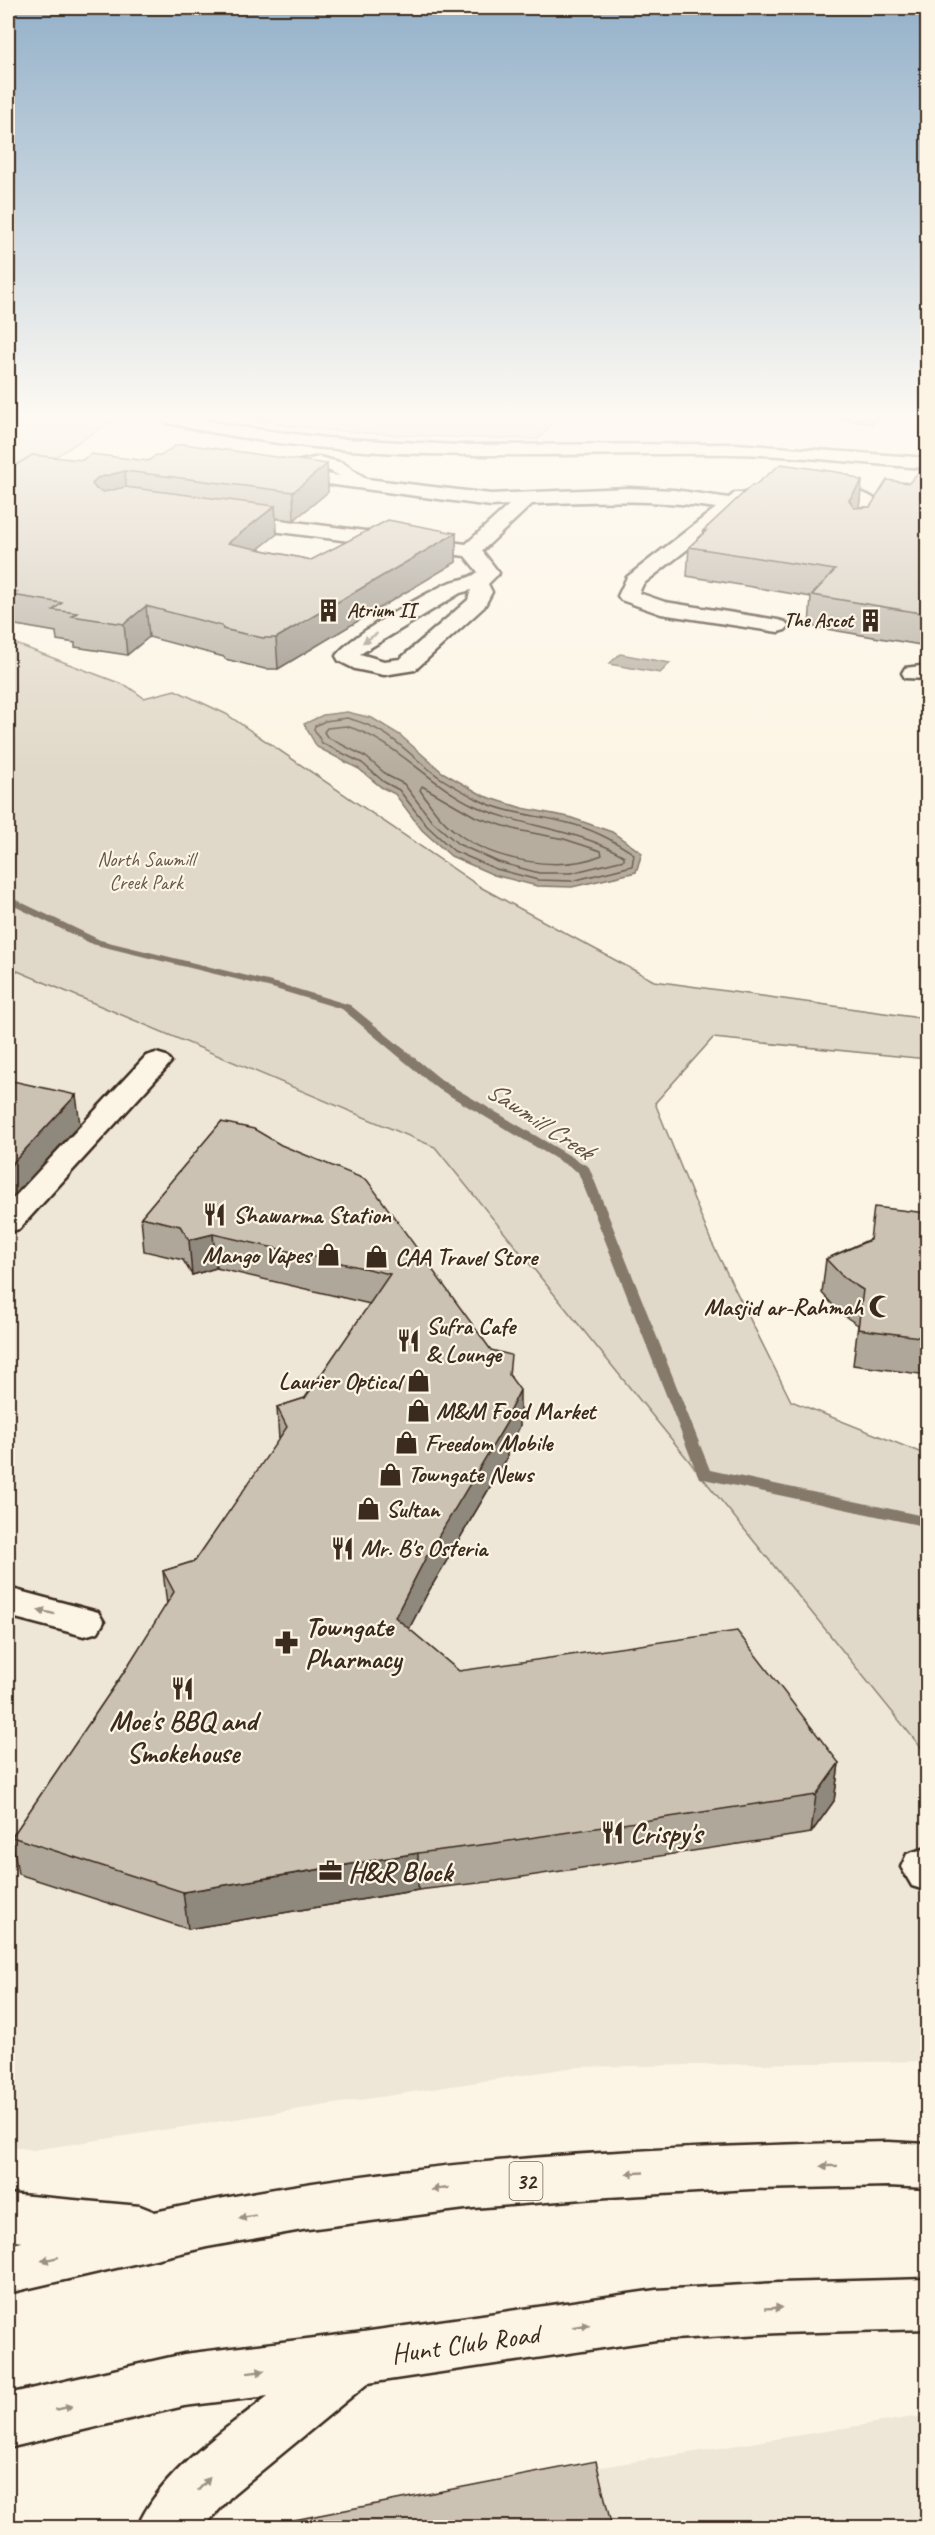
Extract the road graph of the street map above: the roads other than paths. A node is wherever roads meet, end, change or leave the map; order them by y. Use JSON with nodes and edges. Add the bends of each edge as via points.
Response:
{"nodes":[{"id":1,"x":354,"y":536,"type":"edge"},
{"id":2,"x":487,"y":536,"type":"edge"},
{"id":3,"x":690,"y":536,"type":"edge"},
{"id":4,"x":471,"y":552,"type":"junction"},
{"id":5,"x":477,"y":583,"type":"junction"},
{"id":6,"x":778,"y":626,"type":"dead end"},
{"id":7,"x":156,"y":1062,"type":"dead end"},
{"id":8,"x":8,"y":1222,"type":"edge"},
{"id":9,"x":8,"y":1602,"type":"edge"},
{"id":10,"x":84,"y":1622,"type":"dead end"},
{"id":11,"x":927,"y":2166,"type":"edge"},
{"id":12,"x":8,"y":2217,"type":"edge"},
{"id":13,"x":168,"y":2233,"type":"junction"},
{"id":14,"x":8,"y":2269,"type":"edge"},
{"id":15,"x":927,"y":2304,"type":"edge"},
{"id":16,"x":357,"y":2359,"type":"junction"},
{"id":17,"x":8,"y":2421,"type":"edge"},
{"id":18,"x":165,"y":2528,"type":"edge"}],
"edges":[{"from":1,"to":4,"type":"street"},
{"from":2,"to":4,"type":"street"},
{"from":3,"to":6,"type":"street","via":[[634,581],[628,596],[661,608]]},
{"from":4,"to":5,"type":"street","via":[[489,573]]},
{"from":5,"to":5,"type":"street","one_way":true,"via":[[453,588],[357,645],[347,656],[384,668],[407,665],[477,603],[482,592]]},
{"from":7,"to":8,"type":"street"},
{"from":10,"to":9,"type":"street","one_way":true},
{"from":11,"to":13,"type":"street","number":"32","one_way":true,"via":[[751,2167],[473,2185],[308,2206]]},
{"from":12,"to":13,"type":"street"},
{"from":13,"to":14,"type":"street","number":"32","one_way":true},
{"from":16,"to":15,"type":"street","name":"Hunt Club Road","one_way":true,"via":[[656,2315]]},
{"from":17,"to":16,"type":"street","name":"Hunt Club Road","one_way":true,"via":[[184,2380]]},
{"from":18,"to":16,"type":"street","one_way":true,"via":[[213,2475]]}]}
